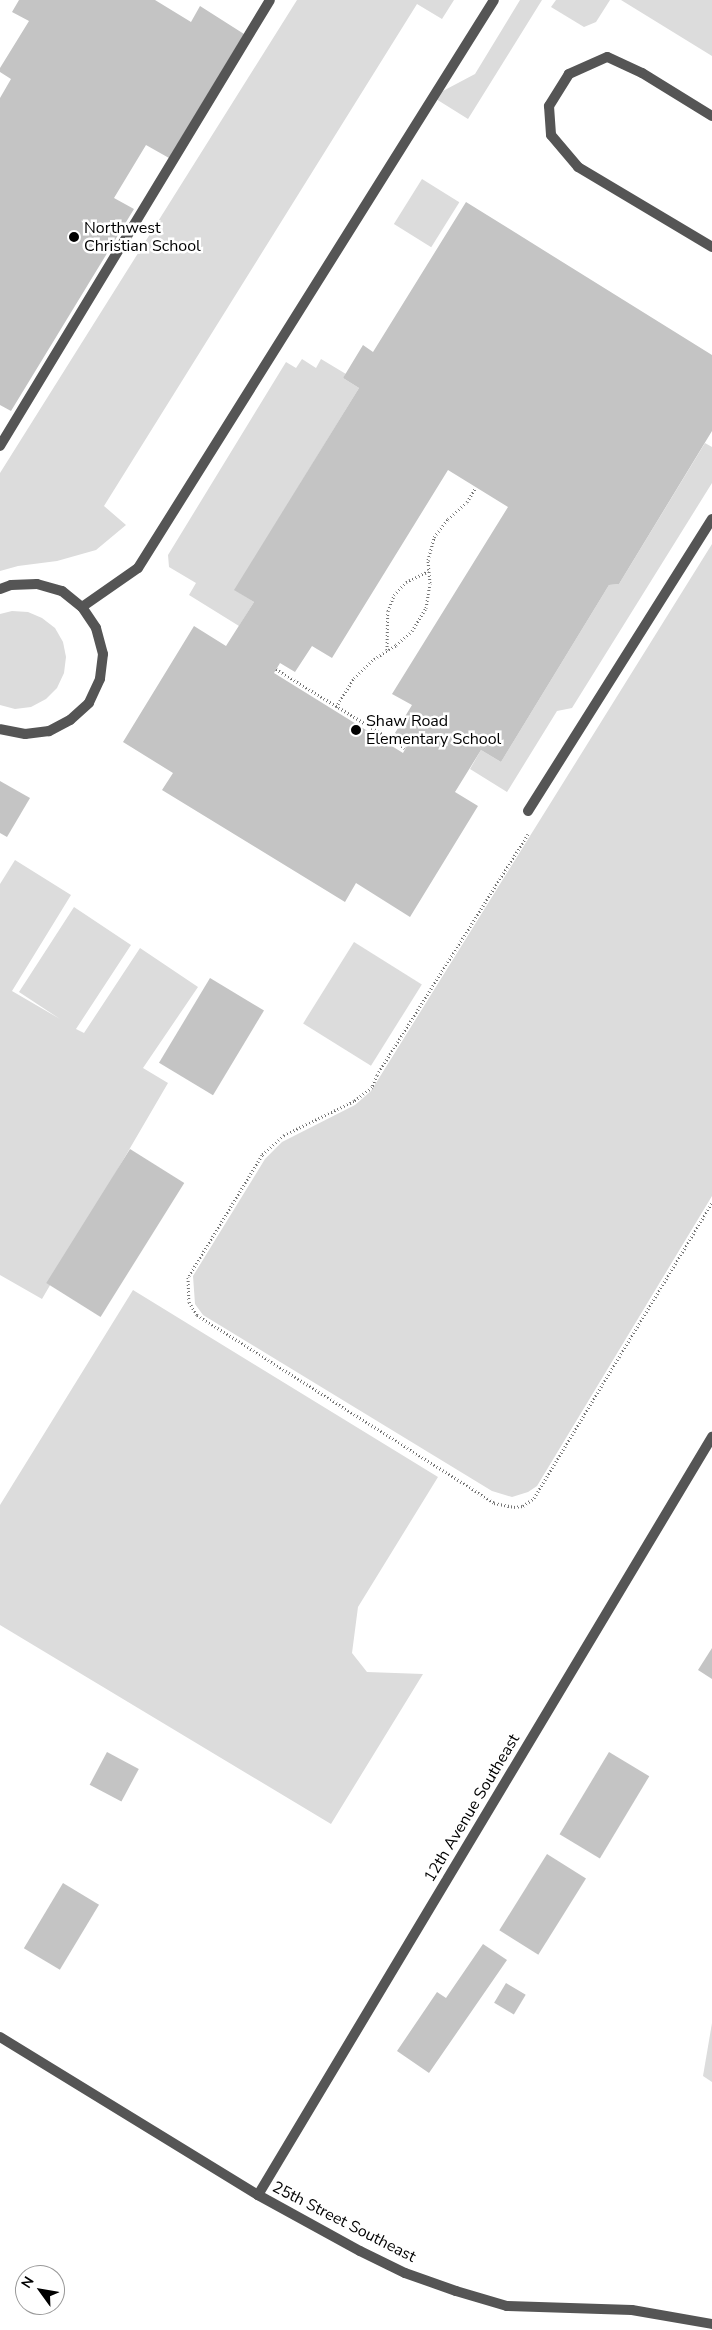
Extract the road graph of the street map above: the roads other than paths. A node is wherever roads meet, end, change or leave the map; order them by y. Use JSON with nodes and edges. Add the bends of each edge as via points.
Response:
{"nodes":[{"id":1,"x":270,"y":0,"type":"edge"},
{"id":2,"x":494,"y":0,"type":"edge"},
{"id":3,"x":712,"y":116,"type":"edge"},
{"id":4,"x":712,"y":247,"type":"edge"},
{"id":5,"x":0,"y":446,"type":"edge"},
{"id":6,"x":712,"y":519,"type":"edge"},
{"id":7,"x":0,"y":589,"type":"edge"},
{"id":8,"x":82,"y":607,"type":"junction"},
{"id":9,"x":0,"y":729,"type":"edge"},
{"id":10,"x":528,"y":811,"type":"dead end"},
{"id":11,"x":712,"y":1437,"type":"edge"},
{"id":12,"x":0,"y":2037,"type":"edge"},
{"id":13,"x":258,"y":2195,"type":"junction"},
{"id":14,"x":712,"y":2324,"type":"edge"}],
"edges":[{"from":1,"to":5,"type":"street"},
{"from":2,"to":8,"type":"street","via":[[138,568]]},
{"from":3,"to":4,"type":"street","via":[[642,73],[607,57],[569,74],[549,106],[550,135],[578,167]]},
{"from":6,"to":10,"type":"street"},
{"from":7,"to":8,"type":"street","via":[[37,584],[62,591]]},
{"from":8,"to":9,"type":"street","via":[[96,628],[103,654],[100,679],[89,703],[70,720],[49,731],[25,734]]},
{"from":11,"to":13,"type":"street","name":"12th Avenue Southeast"},
{"from":12,"to":13,"type":"street","name":"25th Street Southeast"},
{"from":13,"to":14,"type":"street","name":"25th Street Southeast","via":[[405,2272],[507,2306],[632,2310]]}]}
